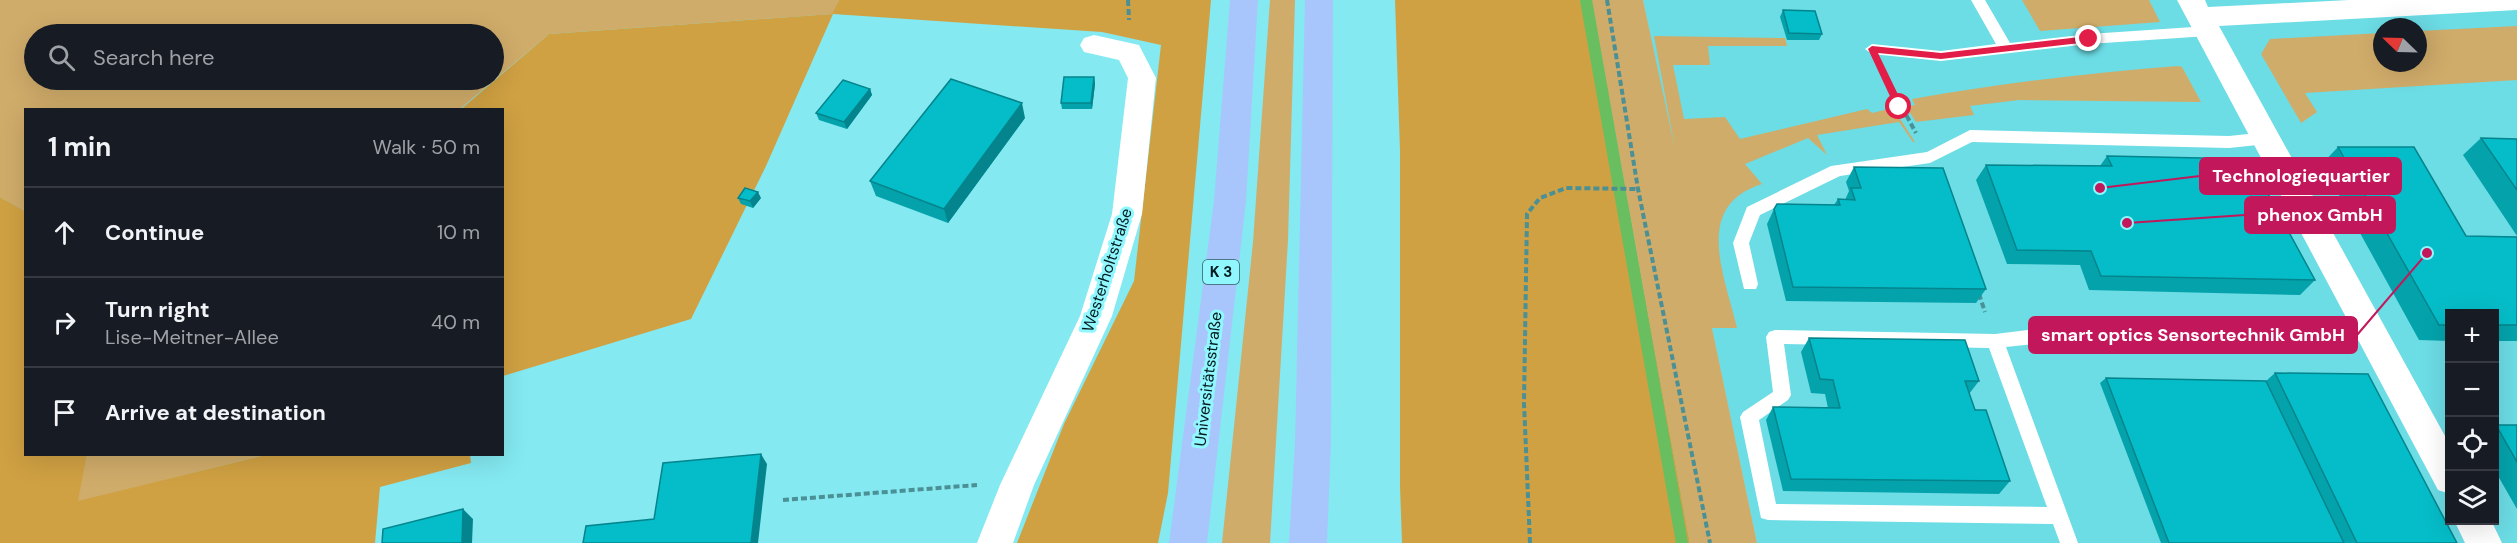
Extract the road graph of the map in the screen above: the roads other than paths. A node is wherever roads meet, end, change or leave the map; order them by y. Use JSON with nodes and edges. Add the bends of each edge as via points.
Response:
{"nodes":[{"id":1,"x":1244,"y":0,"type":"edge"},
{"id":2,"x":1319,"y":0,"type":"edge"},
{"id":3,"x":1978,"y":0,"type":"edge"},
{"id":4,"x":2517,"y":1,"type":"edge"},
{"id":5,"x":2200,"y":16,"type":"edge"},
{"id":6,"x":1094,"y":45,"type":"dead end"},
{"id":7,"x":2005,"y":48,"type":"junction"},
{"id":8,"x":1872,"y":49,"type":"road end"},
{"id":9,"x":2267,"y":138,"type":"junction"},
{"id":10,"x":1750,"y":284,"type":"dead end"},
{"id":11,"x":2372,"y":334,"type":"junction"},
{"id":12,"x":1995,"y":341,"type":"junction"},
{"id":13,"x":2446,"y":471,"type":"edge"},
{"id":14,"x":2059,"y":516,"type":"junction"},
{"id":15,"x":2475,"y":525,"type":"edge"},
{"id":16,"x":995,"y":543,"type":"edge"},
{"id":17,"x":1188,"y":543,"type":"edge"},
{"id":18,"x":1308,"y":543,"type":"edge"},
{"id":19,"x":2068,"y":543,"type":"edge"},
{"id":20,"x":2484,"y":543,"type":"edge"}],
"edges":[{"from":1,"to":17,"type":"highway","name":"Universitätsstraße","number":"K 3","via":[[1230,201]]},
{"from":2,"to":18,"type":"highway"},
{"from":3,"to":7,"type":"lane"},
{"from":4,"to":5,"type":"street"},
{"from":5,"to":7,"type":"lane"},
{"from":5,"to":9,"type":"street"},
{"from":6,"to":16,"type":"street","name":"Westerholtstraße","via":[[1130,52],[1142,78],[1127,214],[1096,316],[1017,485]]},
{"from":7,"to":8,"type":"lane","via":[[1941,56]]},
{"from":9,"to":10,"type":"lane","via":[[2229,142],[1970,136],[1930,157],[1837,170],[1753,211],[1741,243]]},
{"from":9,"to":11,"type":"street"},
{"from":11,"to":12,"type":"lane","via":[[2107,332]]},
{"from":11,"to":13,"type":"street"},
{"from":12,"to":14,"type":"lane"},
{"from":12,"to":14,"type":"lane","via":[[1775,337],[1782,395],[1749,417],[1768,512]]},
{"from":14,"to":19,"type":"lane"},
{"from":15,"to":20,"type":"street"}]}
